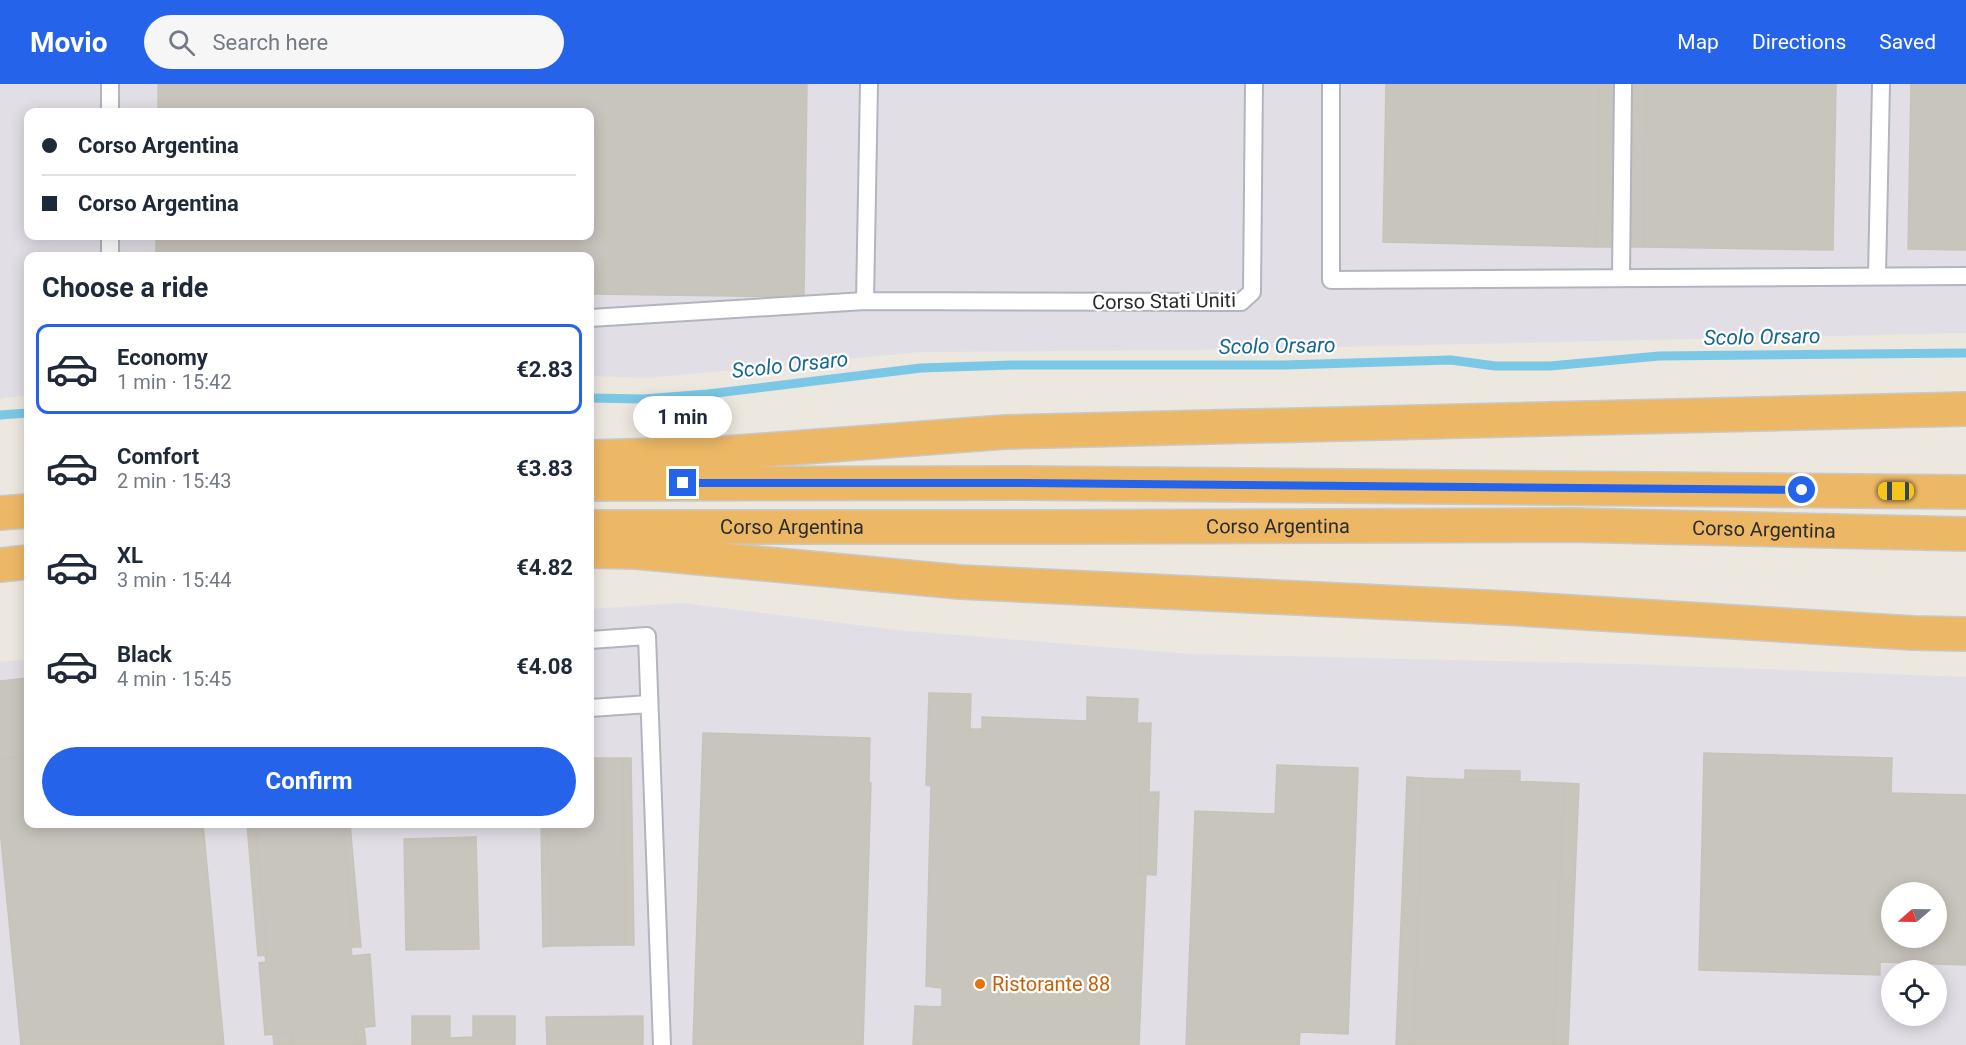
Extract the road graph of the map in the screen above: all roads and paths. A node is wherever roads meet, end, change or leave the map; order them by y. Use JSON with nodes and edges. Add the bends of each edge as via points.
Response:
{"nodes":[{"id":1,"x":110,"y":84,"type":"edge"},
{"id":2,"x":869,"y":84,"type":"edge"},
{"id":3,"x":1254,"y":84,"type":"edge"},
{"id":4,"x":1331,"y":84,"type":"edge"},
{"id":5,"x":1623,"y":84,"type":"edge"},
{"id":6,"x":1881,"y":84,"type":"edge"},
{"id":7,"x":110,"y":108,"type":"edge"},
{"id":8,"x":1877,"y":276,"type":"junction"},
{"id":9,"x":1966,"y":276,"type":"edge"},
{"id":10,"x":1621,"y":278,"type":"junction"},
{"id":11,"x":865,"y":301,"type":"junction"},
{"id":12,"x":594,"y":318,"type":"edge"},
{"id":13,"x":1966,"y":409,"type":"edge"},
{"id":14,"x":594,"y":457,"type":"edge"},
{"id":15,"x":594,"y":484,"type":"edge"},
{"id":16,"x":1966,"y":492,"type":"edge"},
{"id":17,"x":24,"y":511,"type":"edge"},
{"id":18,"x":0,"y":513,"type":"edge"},
{"id":19,"x":594,"y":527,"type":"edge"},
{"id":20,"x":1966,"y":534,"type":"edge"},
{"id":21,"x":594,"y":551,"type":"edge"},
{"id":22,"x":24,"y":563,"type":"edge"},
{"id":23,"x":0,"y":566,"type":"edge"},
{"id":24,"x":1966,"y":634,"type":"edge"},
{"id":25,"x":594,"y":640,"type":"edge"},
{"id":26,"x":649,"y":704,"type":"junction"},
{"id":27,"x":594,"y":708,"type":"edge"},
{"id":28,"x":662,"y":1045,"type":"edge"}],
"edges":[{"from":1,"to":7,"type":"lane"},
{"from":2,"to":11,"type":"lane"},
{"from":3,"to":11,"type":"lane","name":"Corso Stati Uniti","via":[[1252,292],[1241,302]]},
{"from":4,"to":10,"type":"lane","via":[[1331,280]]},
{"from":5,"to":10,"type":"lane"},
{"from":6,"to":8,"type":"lane"},
{"from":8,"to":9,"type":"lane"},
{"from":8,"to":10,"type":"lane"},
{"from":11,"to":12,"type":"lane","name":"Corso Stati Uniti"},
{"from":13,"to":14,"type":"highway","via":[[1005,432],[725,453]]},
{"from":15,"to":16,"type":"highway","name":"Corso Argentina","via":[[1026,483]]},
{"from":17,"to":18,"type":"highway"},
{"from":19,"to":20,"type":"highway","name":"Corso Argentina","via":[[1572,525]]},
{"from":21,"to":24,"type":"highway","via":[[960,582]]},
{"from":22,"to":23,"type":"highway"},
{"from":25,"to":26,"type":"lane","via":[[647,636]]},
{"from":26,"to":27,"type":"lane"},
{"from":26,"to":28,"type":"lane"}]}
